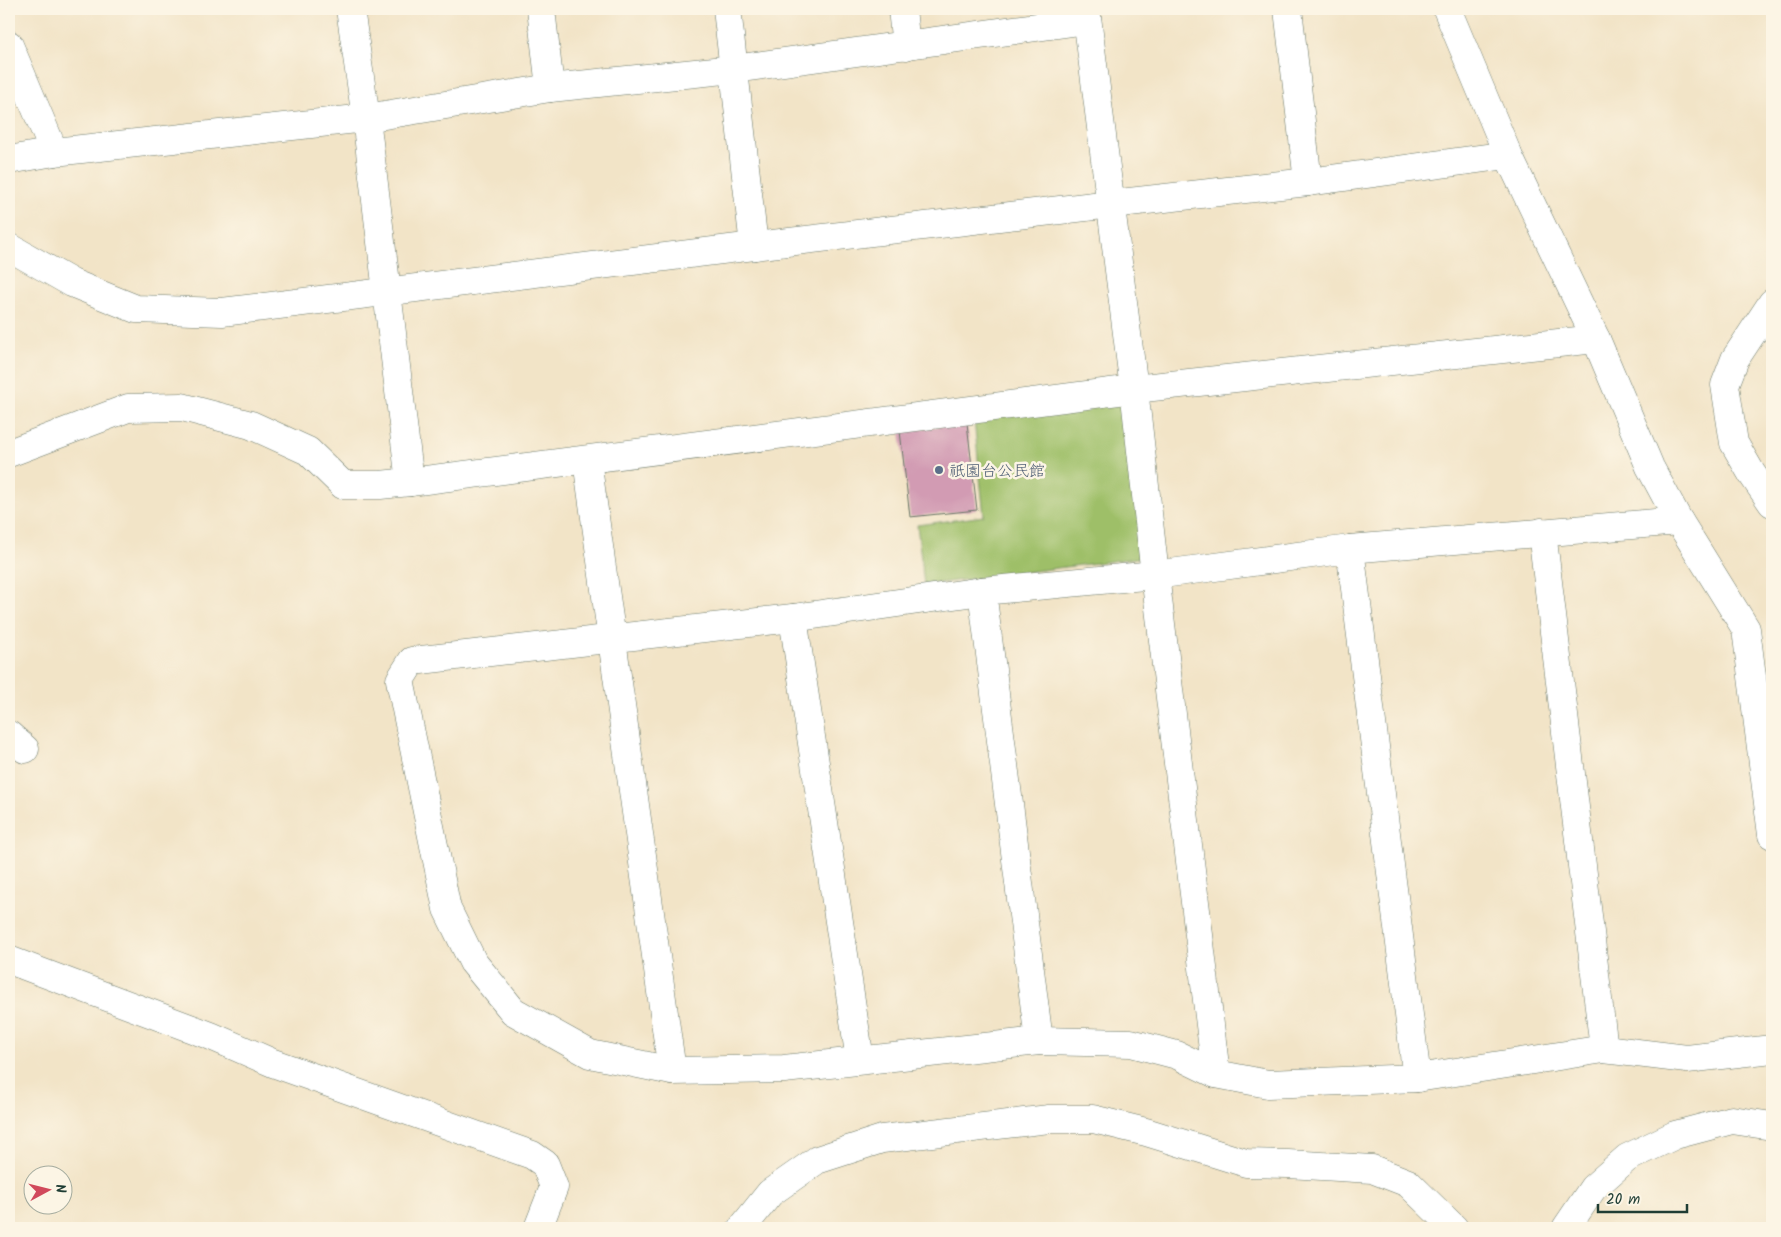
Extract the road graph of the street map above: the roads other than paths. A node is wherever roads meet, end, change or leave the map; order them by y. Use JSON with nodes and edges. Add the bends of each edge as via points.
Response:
{"nodes":[{"id":1,"x":350,"y":9,"type":"edge"},
{"id":2,"x":541,"y":9,"type":"edge"},
{"id":3,"x":727,"y":9,"type":"edge"},
{"id":4,"x":902,"y":9,"type":"edge"},
{"id":5,"x":1288,"y":9,"type":"edge"},
{"id":6,"x":1447,"y":9,"type":"edge"},
{"id":7,"x":1086,"y":15,"type":"edge"},
{"id":8,"x":9,"y":45,"type":"edge"},
{"id":9,"x":906,"y":46,"type":"junction"},
{"id":10,"x":734,"y":69,"type":"junction"},
{"id":11,"x":550,"y":88,"type":"junction"},
{"id":12,"x":366,"y":118,"type":"junction"},
{"id":13,"x":54,"y":152,"type":"junction"},
{"id":14,"x":1508,"y":155,"type":"junction"},
{"id":15,"x":9,"y":160,"type":"edge"},
{"id":16,"x":1308,"y":182,"type":"junction"},
{"id":17,"x":1111,"y":204,"type":"junction"},
{"id":18,"x":754,"y":246,"type":"junction"},
{"id":19,"x":9,"y":247,"type":"edge"},
{"id":20,"x":386,"y":292,"type":"junction"},
{"id":21,"x":1772,"y":303,"type":"edge"},
{"id":22,"x":1596,"y":340,"type":"junction"},
{"id":23,"x":1134,"y":389,"type":"junction"},
{"id":24,"x":9,"y":453,"type":"edge"},
{"id":25,"x":587,"y":460,"type":"junction"},
{"id":26,"x":410,"y":482,"type":"junction"},
{"id":27,"x":1772,"y":503,"type":"edge"},
{"id":28,"x":1679,"y":521,"type":"junction"},
{"id":29,"x":1542,"y":532,"type":"junction"},
{"id":30,"x":1350,"y":549,"type":"junction"},
{"id":31,"x":1155,"y":575,"type":"junction"},
{"id":32,"x":982,"y":591,"type":"junction"},
{"id":33,"x":793,"y":618,"type":"junction"},
{"id":34,"x":612,"y":638,"type":"junction"},
{"id":35,"x":1772,"y":836,"type":"edge"},
{"id":36,"x":9,"y":960,"type":"edge"},
{"id":37,"x":1039,"y":1041,"type":"junction"},
{"id":38,"x":1604,"y":1049,"type":"junction"},
{"id":39,"x":1772,"y":1049,"type":"edge"},
{"id":40,"x":860,"y":1060,"type":"junction"},
{"id":41,"x":672,"y":1070,"type":"junction"},
{"id":42,"x":1216,"y":1074,"type":"junction"},
{"id":43,"x":1417,"y":1078,"type":"junction"},
{"id":44,"x":1772,"y":1126,"type":"edge"},
{"id":45,"x":1446,"y":1224,"type":"edge"},
{"id":46,"x":538,"y":1228,"type":"edge"},
{"id":47,"x":742,"y":1228,"type":"edge"},
{"id":48,"x":1566,"y":1228,"type":"edge"}],
"edges":[{"from":1,"to":12,"type":"street"},
{"from":2,"to":11,"type":"street"},
{"from":3,"to":10,"type":"street"},
{"from":4,"to":9,"type":"street"},
{"from":5,"to":16,"type":"street"},
{"from":6,"to":14,"type":"street"},
{"from":7,"to":9,"type":"street"},
{"from":7,"to":17,"type":"street"},
{"from":8,"to":13,"type":"street"},
{"from":9,"to":10,"type":"street"},
{"from":10,"to":11,"type":"street"},
{"from":10,"to":18,"type":"street"},
{"from":11,"to":12,"type":"street"},
{"from":12,"to":13,"type":"street"},
{"from":12,"to":20,"type":"street"},
{"from":13,"to":15,"type":"street"},
{"from":14,"to":16,"type":"street"},
{"from":14,"to":22,"type":"street"},
{"from":16,"to":17,"type":"street"},
{"from":17,"to":18,"type":"street"},
{"from":17,"to":23,"type":"street"},
{"from":18,"to":20,"type":"street"},
{"from":19,"to":20,"type":"street","via":[[72,283],[136,309],[222,312]]},
{"from":20,"to":26,"type":"street"},
{"from":21,"to":27,"type":"street","via":[[1736,359],[1725,385],[1734,443]]},
{"from":22,"to":23,"type":"street"},
{"from":22,"to":28,"type":"street","via":[[1650,467]]},
{"from":23,"to":25,"type":"street"},
{"from":23,"to":31,"type":"street"},
{"from":24,"to":26,"type":"street","via":[[128,408],[182,407],[252,425],[308,451],[343,485]]},
{"from":25,"to":26,"type":"street"},
{"from":25,"to":34,"type":"street"},
{"from":28,"to":29,"type":"street"},
{"from":28,"to":35,"type":"street","via":[[1746,629]]},
{"from":29,"to":30,"type":"street"},
{"from":29,"to":38,"type":"street"},
{"from":30,"to":31,"type":"street"},
{"from":30,"to":43,"type":"street"},
{"from":31,"to":32,"type":"street"},
{"from":31,"to":42,"type":"street"},
{"from":32,"to":33,"type":"street"},
{"from":32,"to":37,"type":"street"},
{"from":33,"to":34,"type":"street"},
{"from":33,"to":40,"type":"street"},
{"from":34,"to":41,"type":"street"},
{"from":34,"to":41,"type":"street","via":[[412,662],[400,680],[447,909],[473,962],[513,1011],[590,1054]]},
{"from":36,"to":46,"type":"street","via":[[273,1062],[532,1155],[545,1164],[554,1187]]},
{"from":37,"to":40,"type":"street"},
{"from":37,"to":42,"type":"street","via":[[1131,1043],[1177,1055]]},
{"from":38,"to":39,"type":"street","via":[[1687,1059]]},
{"from":38,"to":43,"type":"street"},
{"from":40,"to":41,"type":"street","via":[[784,1069]]},
{"from":42,"to":43,"type":"street","via":[[1268,1084]]},
{"from":44,"to":48,"type":"street","via":[[1732,1120],[1674,1136],[1627,1158],[1593,1188]]},
{"from":45,"to":47,"type":"street","via":[[1408,1182],[1372,1169],[1246,1163],[1093,1119],[1049,1119],[882,1139],[817,1160],[770,1194]]}]}
